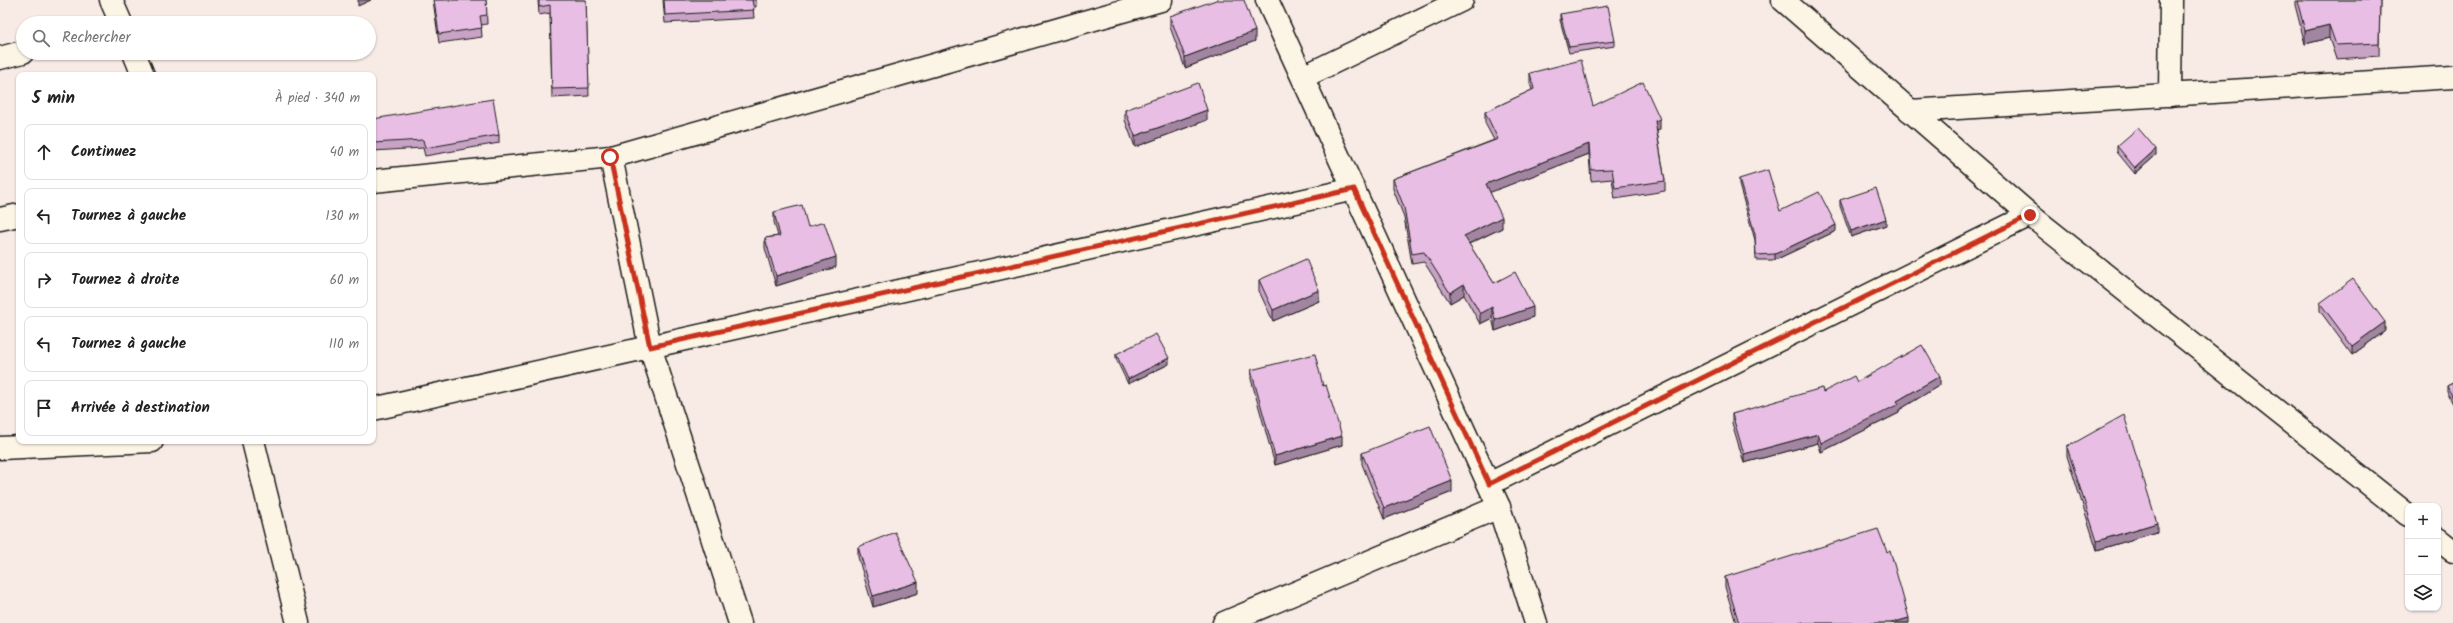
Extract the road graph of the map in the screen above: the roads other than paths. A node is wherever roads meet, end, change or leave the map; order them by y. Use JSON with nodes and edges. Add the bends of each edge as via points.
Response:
{"nodes":[{"id":1,"x":112,"y":0,"type":"edge"},
{"id":2,"x":1161,"y":0,"type":"edge"},
{"id":3,"x":1268,"y":0,"type":"edge"},
{"id":4,"x":1462,"y":0,"type":"edge"},
{"id":5,"x":1783,"y":0,"type":"edge"},
{"id":6,"x":2171,"y":0,"type":"edge"},
{"id":7,"x":118,"y":16,"type":"edge"},
{"id":8,"x":16,"y":54,"type":"edge"},
{"id":9,"x":0,"y":58,"type":"edge"},
{"id":10,"x":137,"y":60,"type":"edge"},
{"id":11,"x":142,"y":72,"type":"edge"},
{"id":12,"x":1303,"y":77,"type":"junction"},
{"id":13,"x":2453,"y":77,"type":"edge"},
{"id":14,"x":2170,"y":95,"type":"junction"},
{"id":15,"x":1910,"y":111,"type":"junction"},
{"id":16,"x":610,"y":157,"type":"junction"},
{"id":17,"x":376,"y":181,"type":"edge"},
{"id":18,"x":1354,"y":189,"type":"junction"},
{"id":19,"x":2030,"y":215,"type":"junction"},
{"id":20,"x":16,"y":216,"type":"edge"},
{"id":21,"x":0,"y":220,"type":"edge"},
{"id":22,"x":650,"y":347,"type":"junction"},
{"id":23,"x":376,"y":408,"type":"edge"},
{"id":24,"x":87,"y":444,"type":"edge"},
{"id":25,"x":254,"y":444,"type":"edge"},
{"id":26,"x":0,"y":448,"type":"edge"},
{"id":27,"x":1489,"y":484,"type":"junction"},
{"id":28,"x":1499,"y":506,"type":"junction"},
{"id":29,"x":2405,"y":513,"type":"edge"},
{"id":30,"x":2441,"y":541,"type":"edge"},
{"id":31,"x":2453,"y":551,"type":"edge"},
{"id":32,"x":298,"y":623,"type":"edge"},
{"id":33,"x":740,"y":623,"type":"edge"},
{"id":34,"x":1224,"y":623,"type":"edge"},
{"id":35,"x":1536,"y":623,"type":"edge"}],
"edges":[{"from":1,"to":7,"type":"street"},
{"from":2,"to":16,"type":"street"},
{"from":3,"to":12,"type":"street"},
{"from":4,"to":12,"type":"street"},
{"from":5,"to":15,"type":"street"},
{"from":6,"to":14,"type":"street"},
{"from":8,"to":9,"type":"street"},
{"from":10,"to":11,"type":"street"},
{"from":12,"to":18,"type":"street"},
{"from":13,"to":14,"type":"street"},
{"from":14,"to":15,"type":"street"},
{"from":15,"to":19,"type":"street"},
{"from":16,"to":17,"type":"street"},
{"from":16,"to":22,"type":"street"},
{"from":18,"to":22,"type":"street"},
{"from":18,"to":27,"type":"street"},
{"from":19,"to":27,"type":"street"},
{"from":19,"to":29,"type":"street"},
{"from":20,"to":21,"type":"street"},
{"from":22,"to":23,"type":"street"},
{"from":22,"to":33,"type":"street"},
{"from":24,"to":26,"type":"street"},
{"from":25,"to":32,"type":"street"},
{"from":27,"to":28,"type":"street"},
{"from":28,"to":34,"type":"street"},
{"from":28,"to":35,"type":"street"},
{"from":30,"to":31,"type":"street"}]}
